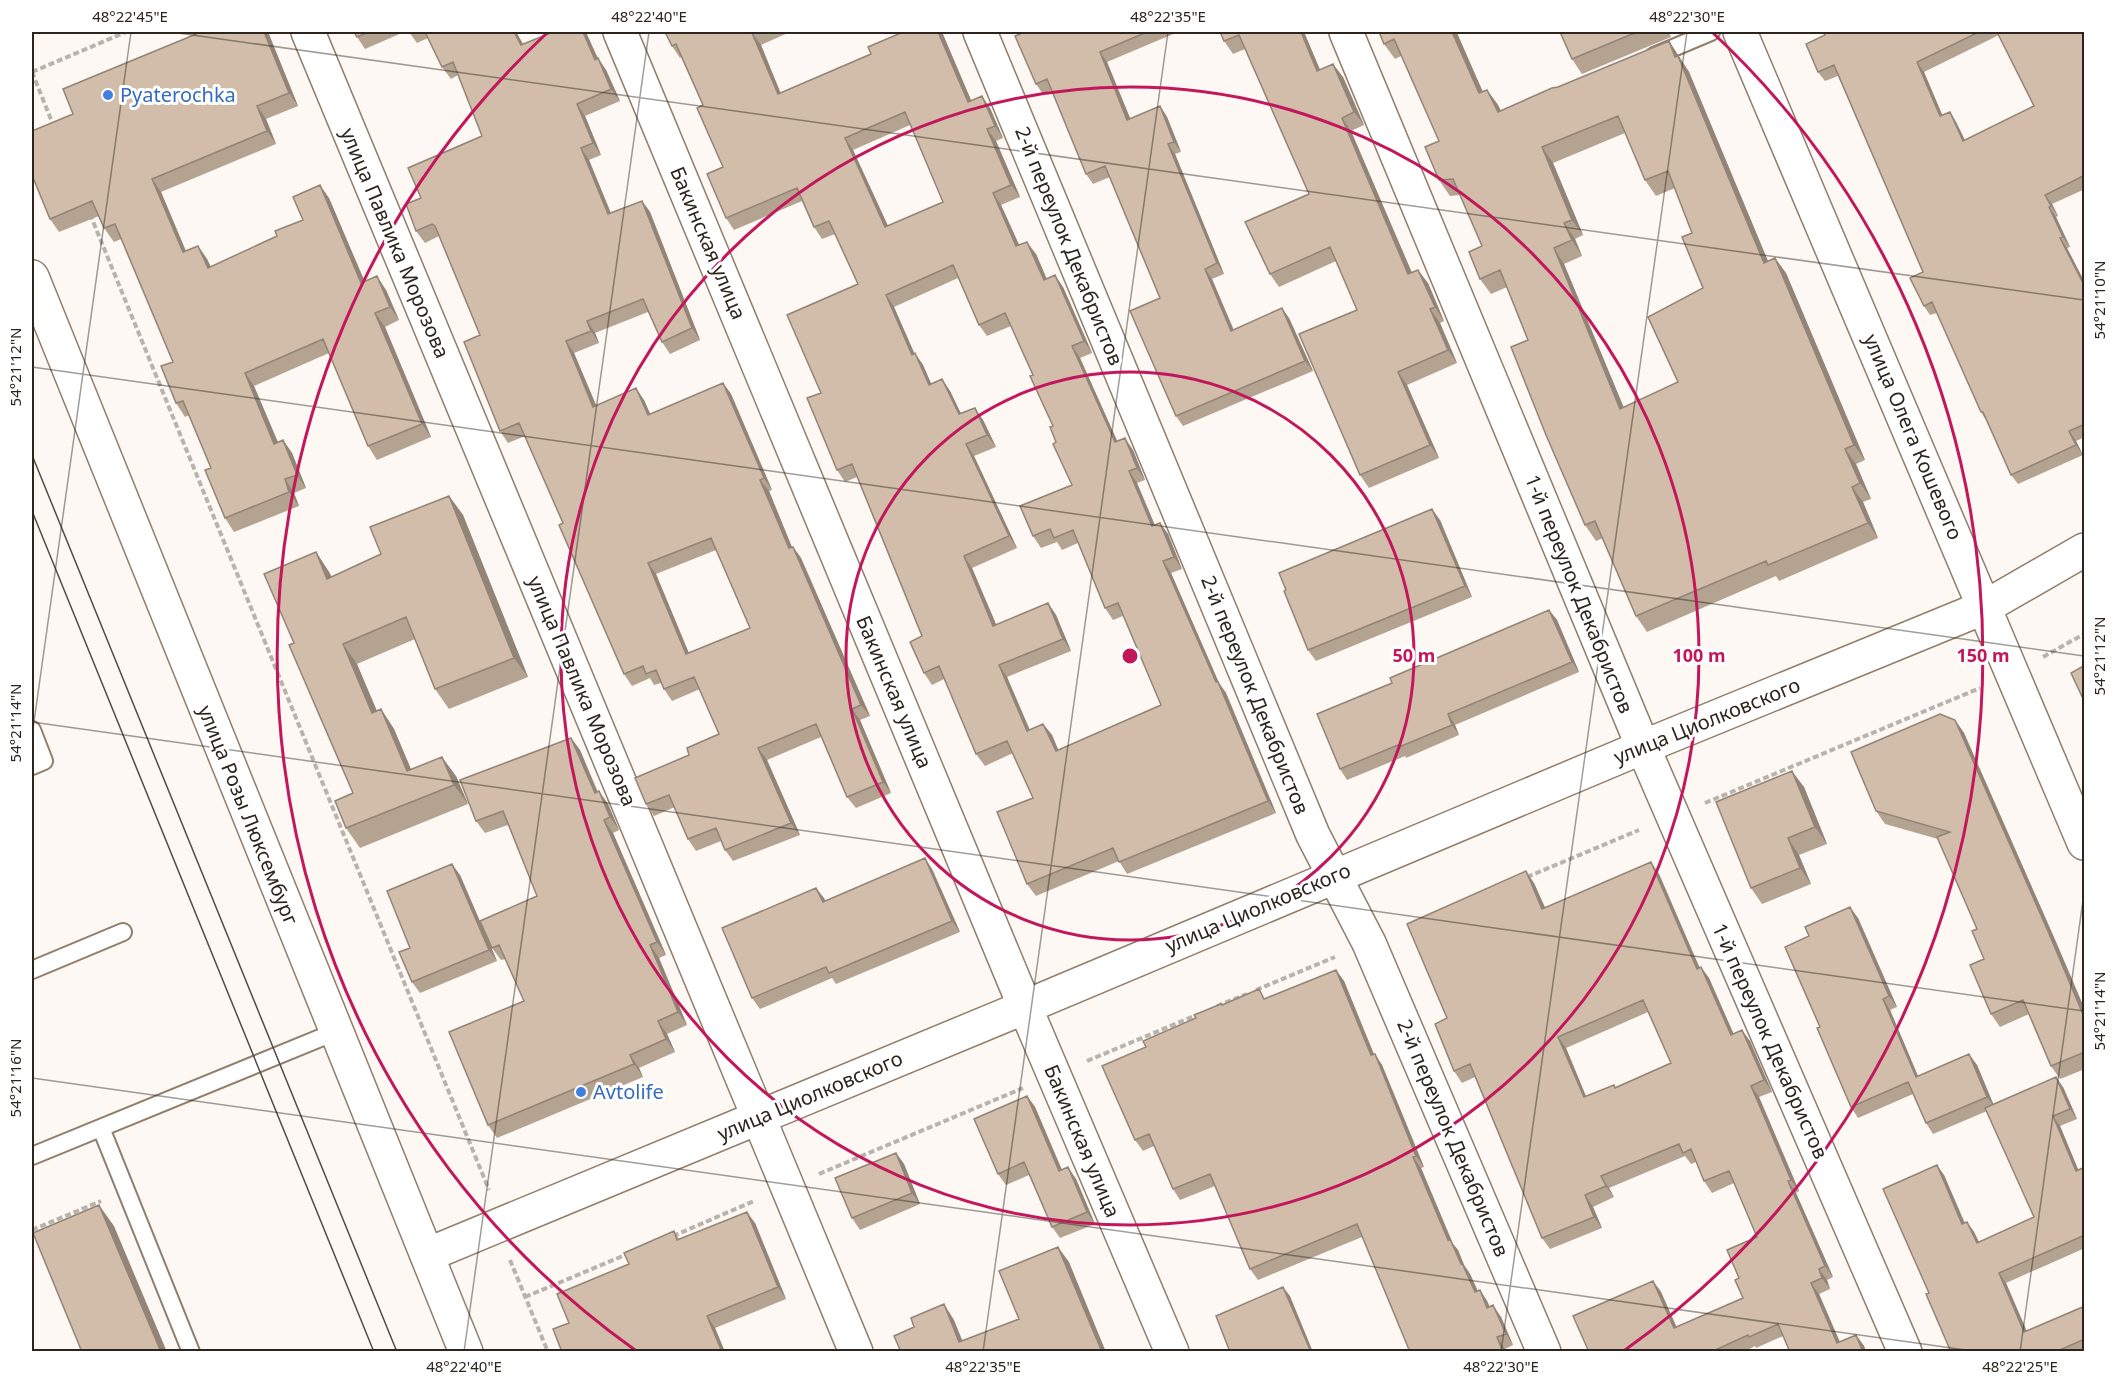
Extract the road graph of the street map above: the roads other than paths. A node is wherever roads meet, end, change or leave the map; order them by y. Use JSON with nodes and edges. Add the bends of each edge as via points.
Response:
{"nodes":[{"id":1,"x":308,"y":32,"type":"edge"},
{"id":2,"x":620,"y":32,"type":"edge"},
{"id":3,"x":980,"y":32,"type":"edge"},
{"id":4,"x":1347,"y":32,"type":"edge"},
{"id":5,"x":1712,"y":32,"type":"edge"},
{"id":6,"x":1740,"y":32,"type":"edge"},
{"id":7,"x":1640,"y":61,"type":"edge"},
{"id":8,"x":32,"y":277,"type":"edge"},
{"id":9,"x":2085,"y":550,"type":"edge"},
{"id":10,"x":1985,"y":607,"type":"junction"},
{"id":11,"x":32,"y":730,"type":"edge"},
{"id":12,"x":1642,"y":747,"type":"junction"},
{"id":13,"x":32,"y":766,"type":"edge"},
{"id":14,"x":2085,"y":843,"type":"edge"},
{"id":15,"x":1334,"y":876,"type":"junction"},
{"id":16,"x":123,"y":932,"type":"dead end"},
{"id":17,"x":32,"y":970,"type":"edge"},
{"id":18,"x":1024,"y":1007,"type":"junction"},
{"id":19,"x":335,"y":1032,"type":"junction"},
{"id":20,"x":760,"y":1117,"type":"junction"},
{"id":21,"x":101,"y":1128,"type":"junction"},
{"id":22,"x":32,"y":1156,"type":"edge"},
{"id":23,"x":427,"y":1255,"type":"junction"},
{"id":24,"x":191,"y":1352,"type":"edge"},
{"id":25,"x":466,"y":1352,"type":"edge"},
{"id":26,"x":856,"y":1352,"type":"edge"},
{"id":27,"x":1172,"y":1352,"type":"edge"},
{"id":28,"x":1544,"y":1352,"type":"edge"},
{"id":29,"x":1905,"y":1352,"type":"edge"}],
"edges":[{"from":1,"to":20,"type":"street","name":"улица Павлика Морозова"},
{"from":2,"to":18,"type":"street","name":"Бакинская улица"},
{"from":3,"to":15,"type":"street","name":"2-й переулок Декабристов","via":[[1313,835]]},
{"from":4,"to":12,"type":"street","name":"1-й переулок Декабристов"},
{"from":5,"to":7,"type":"lane"},
{"from":6,"to":10,"type":"street","name":"улица Олега Кошевого"},
{"from":8,"to":19,"type":"street","name":"улица Розы Люксембург"},
{"from":9,"to":10,"type":"street","name":"улица Циолковского"},
{"from":10,"to":12,"type":"street","name":"улица Циолковского"},
{"from":10,"to":14,"type":"street","name":"улица Олега Кошевого"},
{"from":11,"to":13,"type":"lane","via":[[44,761]]},
{"from":12,"to":15,"type":"street","name":"улица Циолковского"},
{"from":12,"to":29,"type":"street","name":"1-й переулок Декабристов"},
{"from":15,"to":18,"type":"street","name":"улица Циолковского"},
{"from":15,"to":28,"type":"street","name":"2-й переулок Декабристов","via":[[1369,943]]},
{"from":16,"to":17,"type":"lane"},
{"from":18,"to":20,"type":"street","name":"улица Циолковского"},
{"from":18,"to":27,"type":"street","name":"Бакинская улица"},
{"from":19,"to":21,"type":"lane"},
{"from":19,"to":23,"type":"street","name":"улица Розы Люксембург"},
{"from":20,"to":23,"type":"street","name":"улица Циолковского"},
{"from":20,"to":26,"type":"street","name":"улица Павлика Морозова"},
{"from":21,"to":22,"type":"lane"},
{"from":21,"to":24,"type":"lane"},
{"from":23,"to":25,"type":"street","name":"улица Розы Люксембург"}]}
